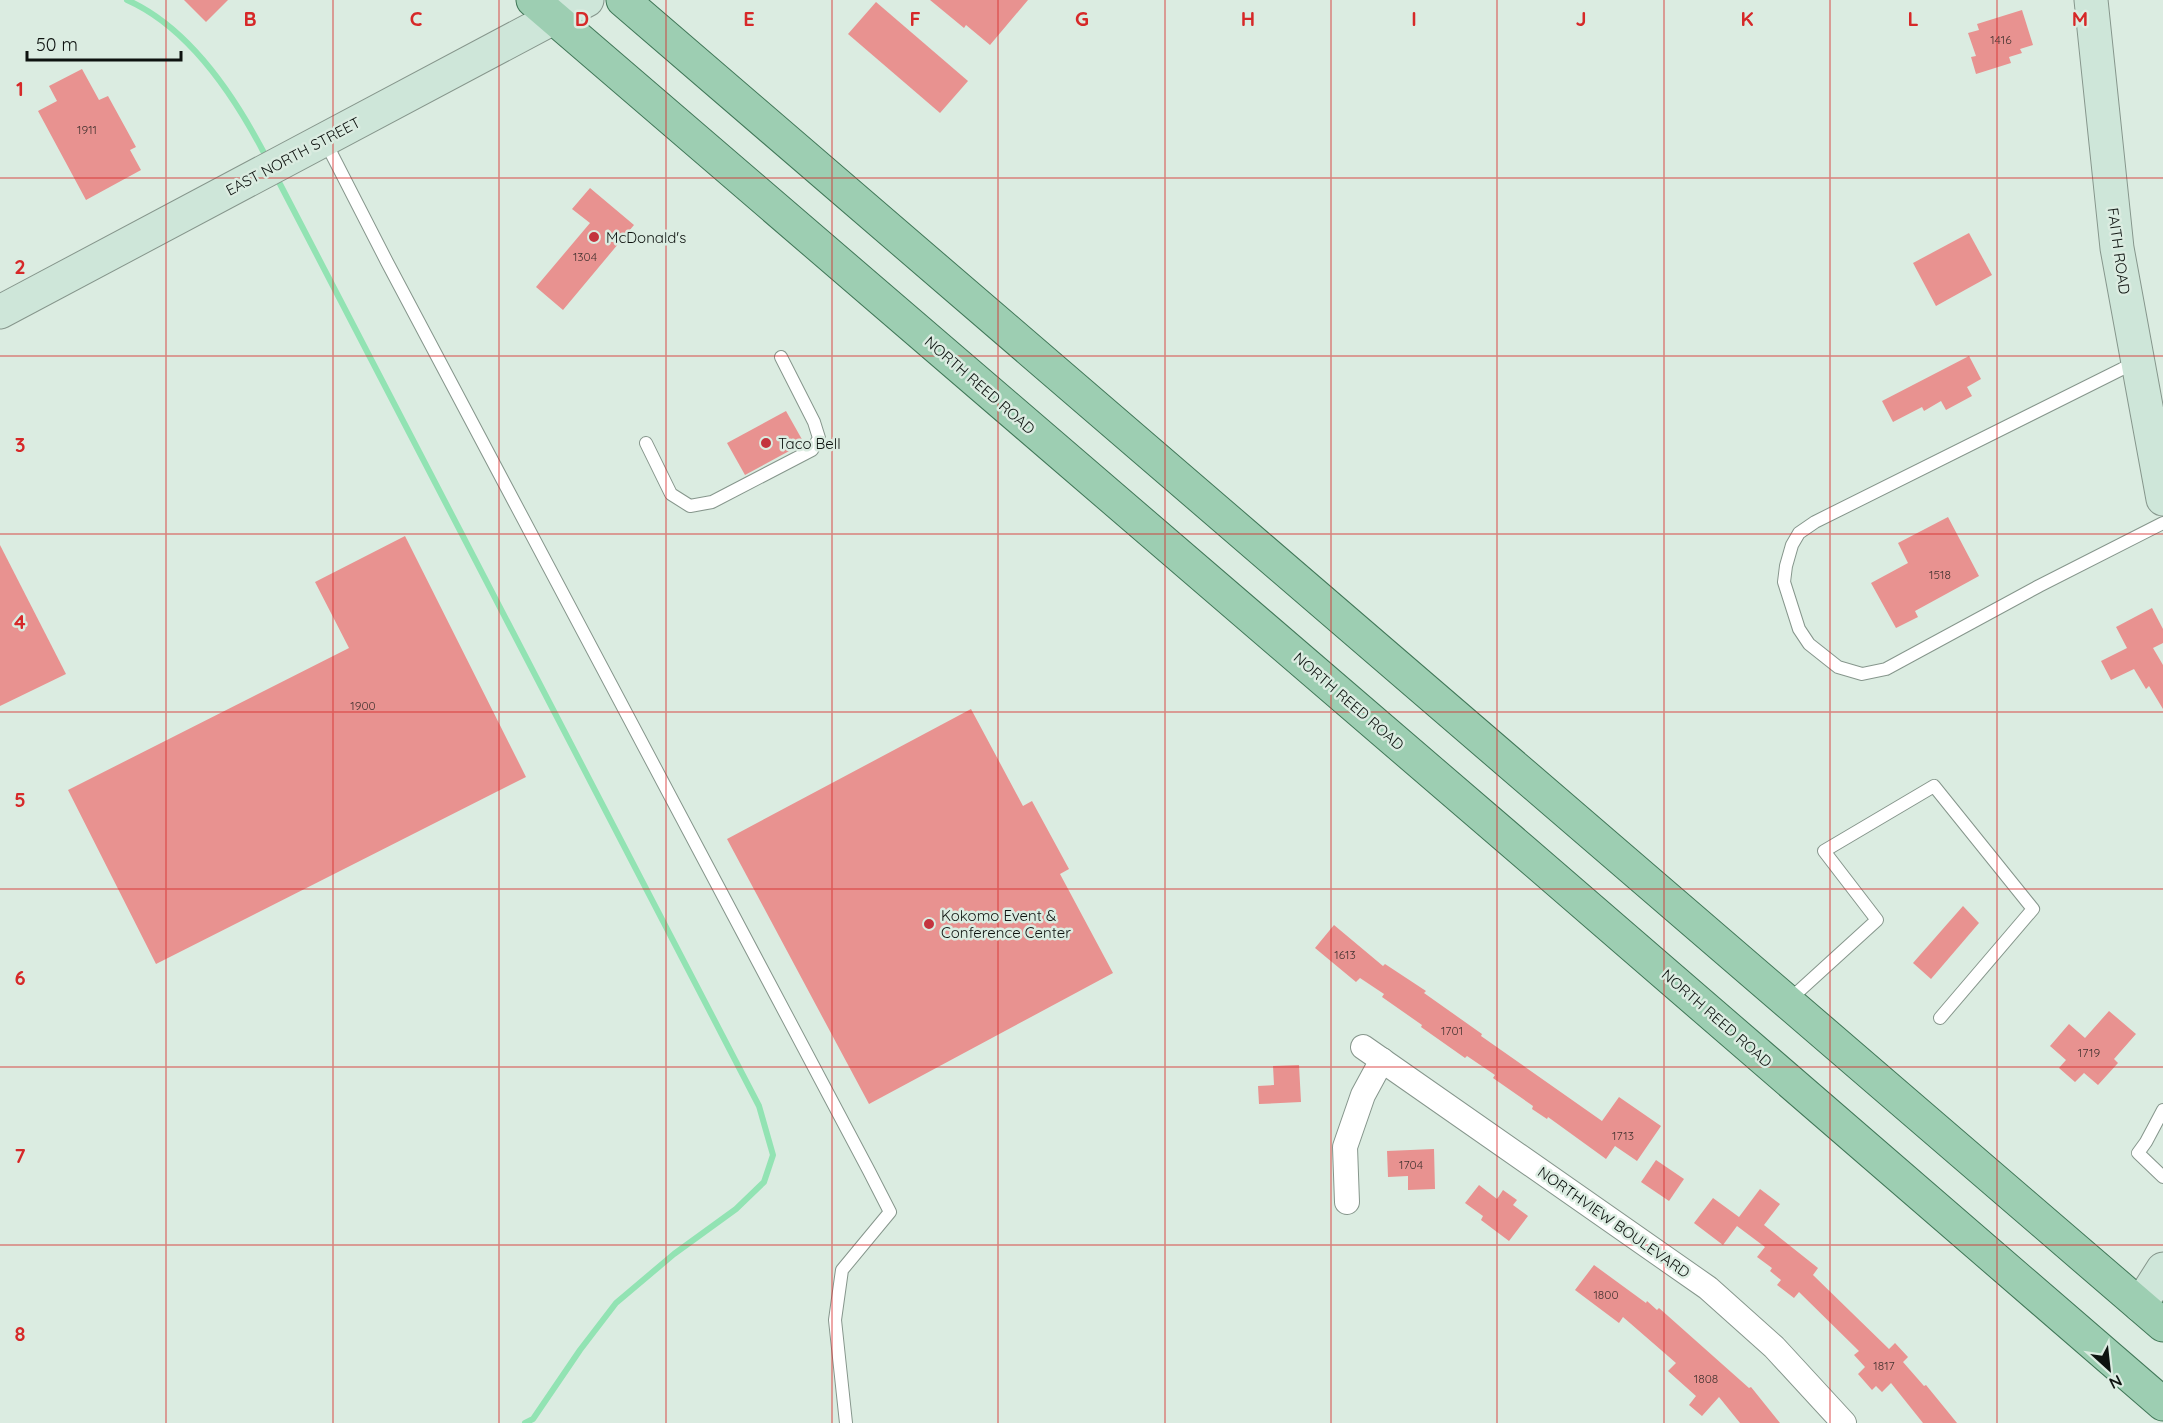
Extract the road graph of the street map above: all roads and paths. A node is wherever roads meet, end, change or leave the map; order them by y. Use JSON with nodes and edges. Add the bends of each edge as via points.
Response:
{"nodes":[{"id":1,"x":587,"y":0,"type":"edge"},
{"id":2,"x":623,"y":0,"type":"edge"},
{"id":3,"x":2091,"y":0,"type":"edge"},
{"id":4,"x":543,"y":9,"type":"edge"},
{"id":5,"x":325,"y":140,"type":"junction"},
{"id":6,"x":0,"y":312,"type":"edge"},
{"id":7,"x":781,"y":357,"type":"dead end"},
{"id":8,"x":2137,"y":364,"type":"junction"},
{"id":9,"x":646,"y":443,"type":"dead end"},
{"id":10,"x":2163,"y":499,"type":"edge"},
{"id":11,"x":2163,"y":524,"type":"edge"},
{"id":12,"x":1787,"y":1002,"type":"junction"},
{"id":13,"x":1940,"y":1018,"type":"dead end"},
{"id":14,"x":2163,"y":1110,"type":"edge"},
{"id":15,"x":2163,"y":1177,"type":"edge"},
{"id":16,"x":1347,"y":1202,"type":"dead end"},
{"id":17,"x":2163,"y":1269,"type":"edge"},
{"id":18,"x":2151,"y":1315,"type":"edge"},
{"id":19,"x":2163,"y":1404,"type":"edge"},
{"id":20,"x":846,"y":1423,"type":"edge"},
{"id":21,"x":1844,"y":1423,"type":"edge"}],
"edges":[{"from":1,"to":4,"type":"street","name":"EAST NORTH STREET"},
{"from":2,"to":12,"type":"main road"},
{"from":3,"to":8,"type":"street","name":"FAITH ROAD","via":[[2117,248]]},
{"from":4,"to":5,"type":"street","name":"EAST NORTH STREET"},
{"from":4,"to":19,"type":"main road","name":"NORTH REED ROAD"},
{"from":5,"to":6,"type":"street","name":"EAST NORTH STREET"},
{"from":5,"to":20,"type":"lane","via":[[890,1212],[842,1270],[835,1320]]},
{"from":7,"to":9,"type":"lane","via":[[814,422],[819,438],[812,450],[712,502],[690,506],[671,494]]},
{"from":8,"to":10,"type":"street","name":"FAITH ROAD"},
{"from":8,"to":11,"type":"lane","via":[[1815,522],[1799,533],[1792,545],[1784,582],[1799,629],[1809,644],[1838,667],[1862,674],[1886,669]]},
{"from":12,"to":13,"type":"lane","via":[[1877,920],[1824,851],[1934,786],[2033,909]]},
{"from":12,"to":18,"type":"main road"},
{"from":14,"to":15,"type":"lane","via":[[2138,1153]]},
{"from":16,"to":21,"type":"street","name":"NORTHVIEW BOULEVARD","via":[[1345,1147],[1373,1054],[1708,1288],[1774,1347]]},
{"from":17,"to":18,"type":"street"}]}
